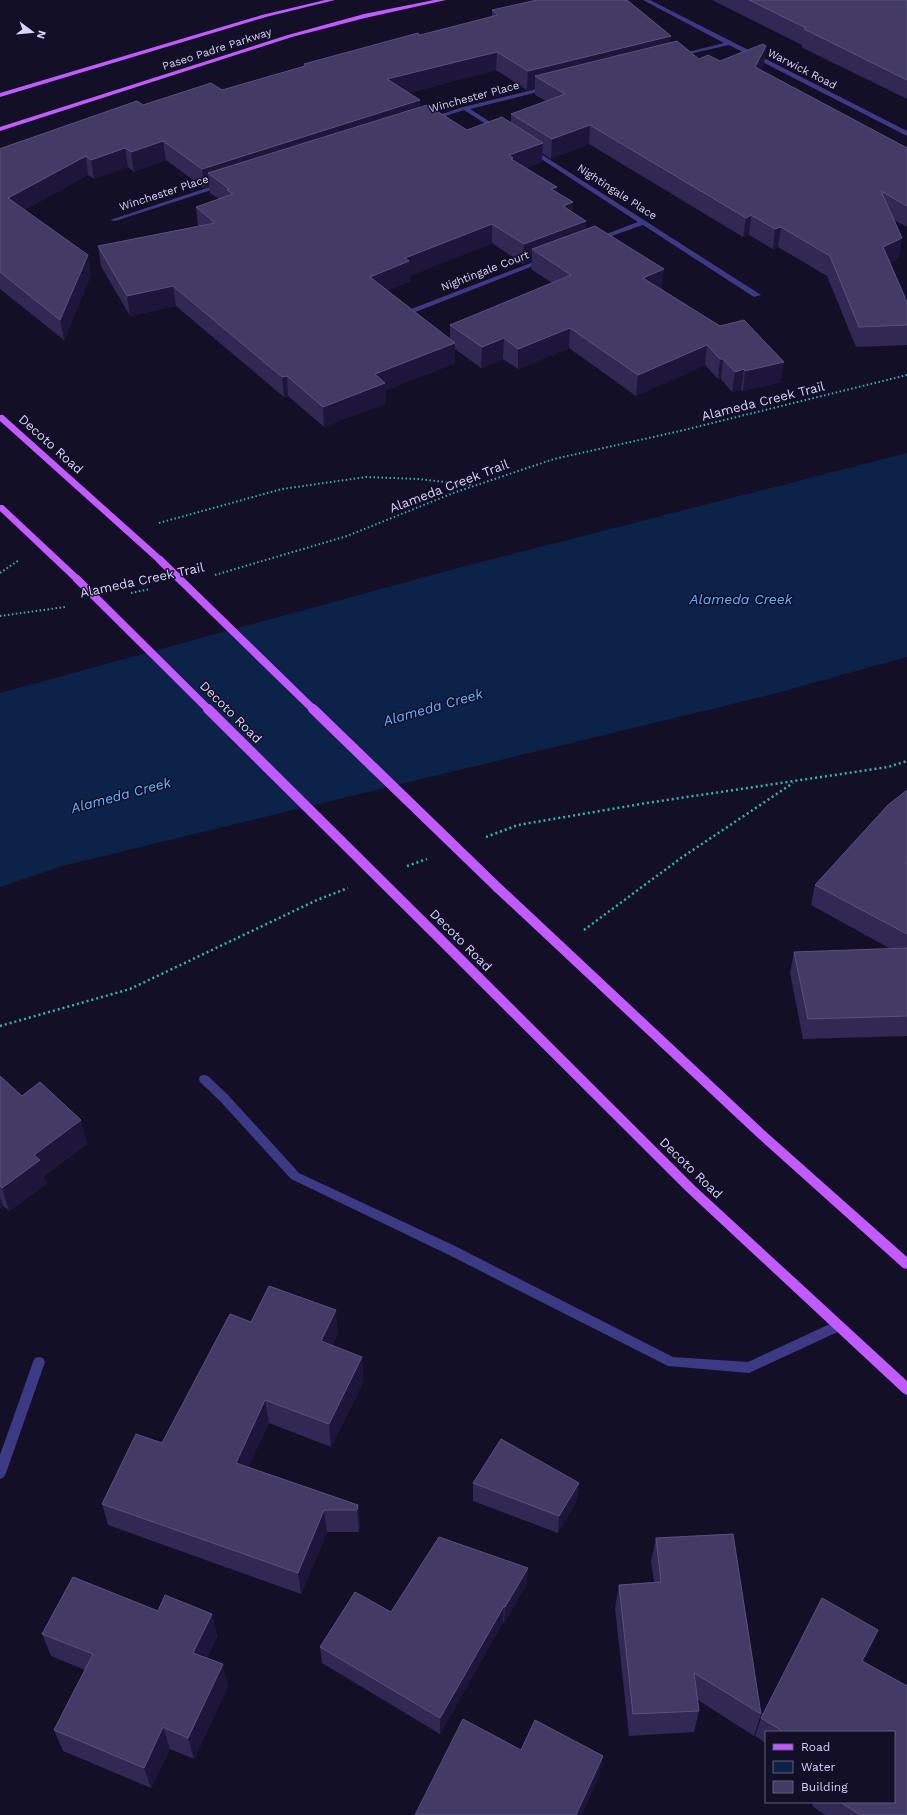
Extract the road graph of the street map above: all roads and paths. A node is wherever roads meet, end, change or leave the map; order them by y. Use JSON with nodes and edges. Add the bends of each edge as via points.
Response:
{"nodes":[{"id":1,"x":332,"y":0,"type":"edge"},
{"id":2,"x":443,"y":0,"type":"edge"},
{"id":3,"x":646,"y":0,"type":"edge"},
{"id":4,"x":730,"y":43,"type":"junction"},
{"id":5,"x":670,"y":58,"type":"edge"},
{"id":6,"x":556,"y":86,"type":"edge"},
{"id":7,"x":0,"y":96,"type":"edge"},
{"id":8,"x":465,"y":108,"type":"junction"},
{"id":9,"x":420,"y":122,"type":"edge"},
{"id":10,"x":0,"y":129,"type":"edge"},
{"id":11,"x":505,"y":133,"type":"edge"},
{"id":12,"x":907,"y":134,"type":"edge"},
{"id":13,"x":524,"y":146,"type":"edge"},
{"id":14,"x":233,"y":182,"type":"edge"},
{"id":15,"x":112,"y":220,"type":"dead end"},
{"id":16,"x":643,"y":222,"type":"junction"},
{"id":17,"x":592,"y":242,"type":"edge"},
{"id":18,"x":548,"y":258,"type":"edge"},
{"id":19,"x":757,"y":295,"type":"dead end"},
{"id":20,"x":402,"y":314,"type":"edge"},
{"id":21,"x":907,"y":375,"type":"edge"},
{"id":22,"x":0,"y":417,"type":"edge"},
{"id":23,"x":475,"y":485,"type":"junction"},
{"id":24,"x":0,"y":508,"type":"edge"},
{"id":25,"x":130,"y":532,"type":"junction"},
{"id":26,"x":208,"y":577,"type":"dead end"},
{"id":27,"x":153,"y":588,"type":"dead end"},
{"id":28,"x":130,"y":593,"type":"dead end"},
{"id":29,"x":67,"y":606,"type":"dead end"},
{"id":30,"x":0,"y":616,"type":"edge"},
{"id":31,"x":795,"y":782,"type":"dead end"},
{"id":32,"x":561,"y":947,"type":"junction"},
{"id":33,"x":204,"y":1079,"type":"dead end"},
{"id":34,"x":907,"y":1264,"type":"edge"},
{"id":35,"x":838,"y":1326,"type":"junction"},
{"id":36,"x":39,"y":1362,"type":"dead end"},
{"id":37,"x":907,"y":1389,"type":"edge"},
{"id":38,"x":0,"y":1473,"type":"edge"}],
"edges":[{"from":1,"to":7,"type":"main road","name":"Paseo Padre Parkway","via":[[264,16]]},
{"from":2,"to":10,"type":"main road","name":"Paseo Padre Parkway","via":[[364,16],[290,36]]},
{"from":3,"to":4,"type":"street","name":"Warwick Road"},
{"from":4,"to":5,"type":"street"},
{"from":4,"to":12,"type":"street","name":"Warwick Road"},
{"from":6,"to":8,"type":"street","name":"Winchester Place"},
{"from":8,"to":9,"type":"street","name":"Winchester Place"},
{"from":8,"to":11,"type":"street"},
{"from":13,"to":16,"type":"street","name":"Nightingale Place"},
{"from":14,"to":15,"type":"street","name":"Winchester Place"},
{"from":16,"to":17,"type":"street"},
{"from":16,"to":19,"type":"street","name":"Nightingale Place"},
{"from":18,"to":20,"type":"street","name":"Nightingale Court"},
{"from":21,"to":23,"type":"path","name":"Alameda Creek Trail","via":[[554,459]]},
{"from":22,"to":25,"type":"main road","name":"Decoto Road"},
{"from":23,"to":25,"type":"path","via":[[366,477],[282,489]]},
{"from":23,"to":26,"type":"path","name":"Alameda Creek Trail","via":[[347,536]]},
{"from":24,"to":35,"type":"main road","name":"Decoto Road","bridge":true,"via":[[77,579],[692,1190]]},
{"from":25,"to":32,"type":"main road","name":"Decoto Road","bridge":true},
{"from":27,"to":28,"type":"path","name":"Alameda Creek Trail"},
{"from":29,"to":30,"type":"path","name":"Alameda Creek Trail"},
{"from":31,"to":32,"type":"path","via":[[681,858]]},
{"from":32,"to":34,"type":"main road","name":"Decoto Road","via":[[761,1134]]},
{"from":33,"to":35,"type":"street","via":[[295,1176],[451,1250],[672,1362],[749,1368]]},
{"from":35,"to":37,"type":"main road","name":"Decoto Road"},
{"from":36,"to":38,"type":"street"}]}
